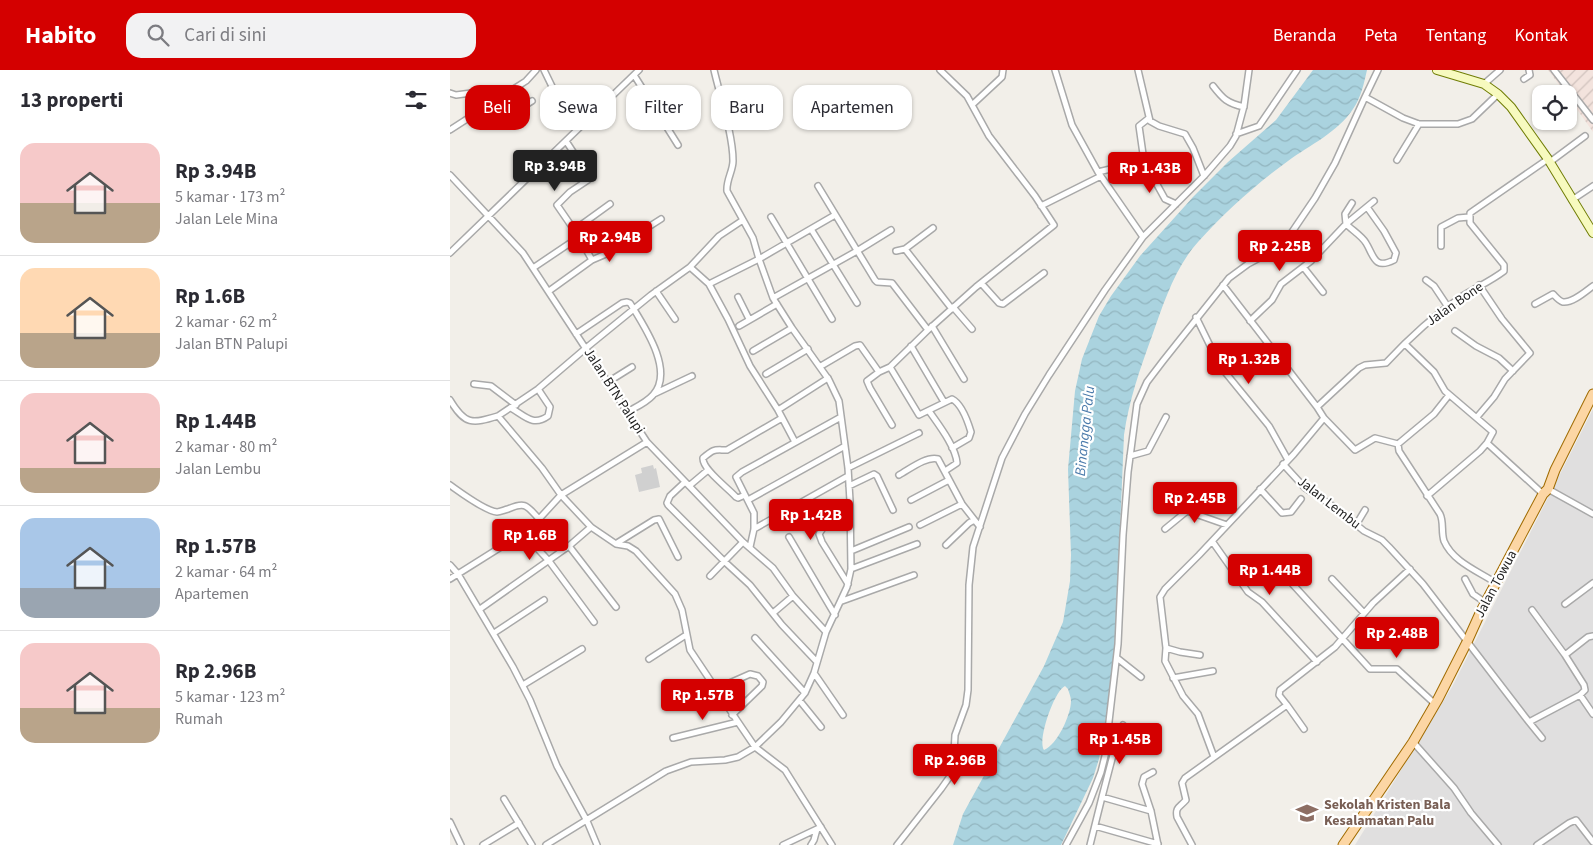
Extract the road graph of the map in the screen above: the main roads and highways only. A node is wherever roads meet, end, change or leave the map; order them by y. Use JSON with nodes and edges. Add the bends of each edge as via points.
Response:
{"nodes":[{"id":1,"x":1436,"y":70,"type":"edge"},
{"id":2,"x":1452,"y":72,"type":"edge"},
{"id":3,"x":1593,"y":233,"type":"edge"},
{"id":4,"x":1593,"y":394,"type":"edge"},
{"id":5,"x":1344,"y":845,"type":"edge"}],
"edges":[{"from":1,"to":2,"type":"main road"},
{"from":2,"to":3,"type":"main road","via":[[1484,84],[1511,107]]},
{"from":4,"to":5,"type":"main road","name":"Jalan Towua","via":[[1435,704]]}]}
